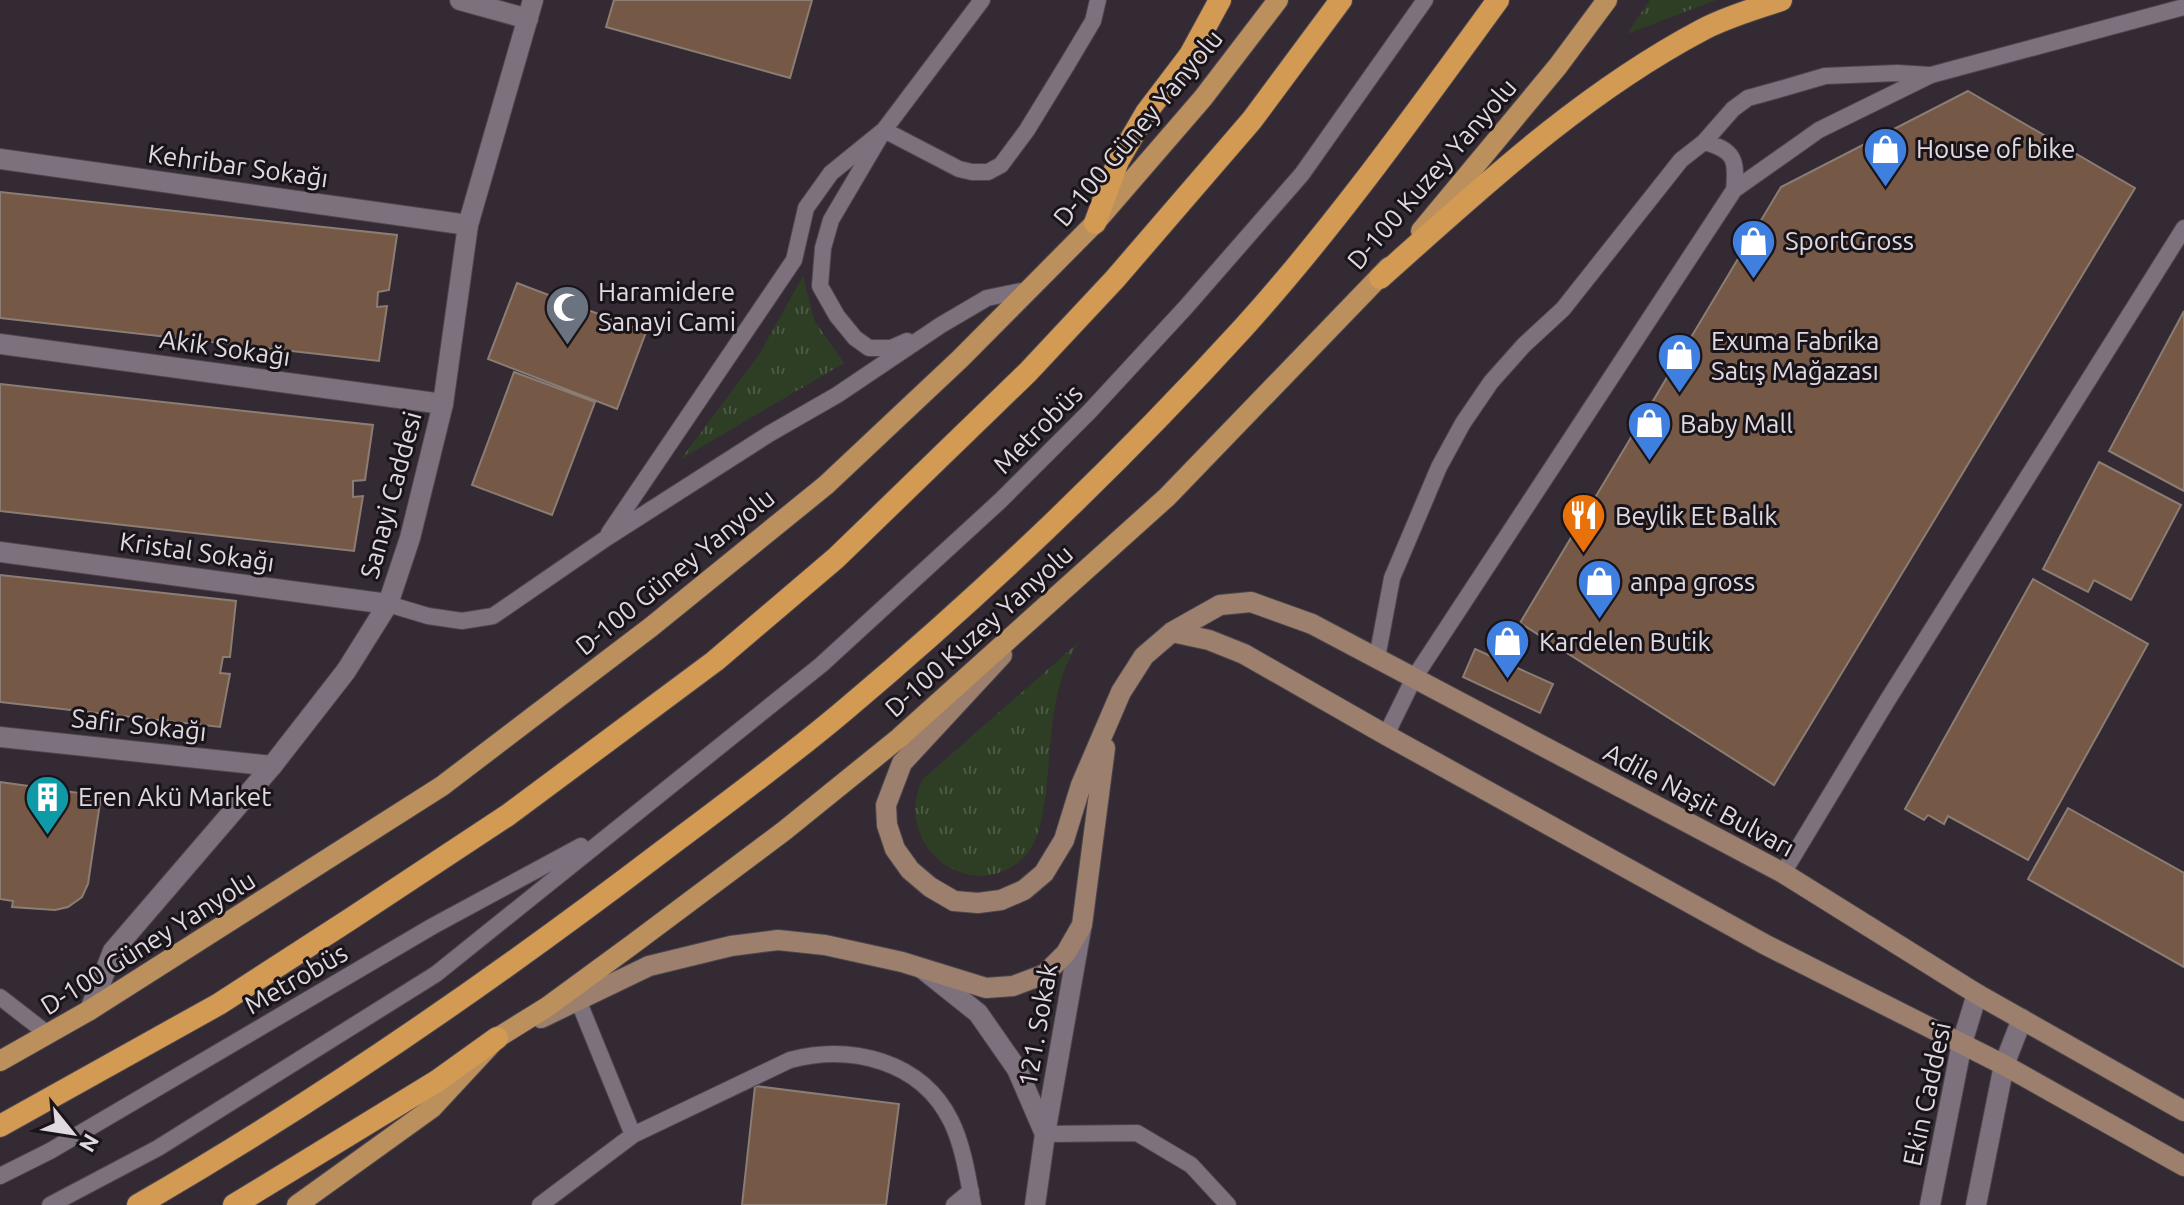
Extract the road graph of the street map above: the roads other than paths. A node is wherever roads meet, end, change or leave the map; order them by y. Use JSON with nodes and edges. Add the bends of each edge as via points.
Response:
{"nodes":[{"id":1,"x":460,"y":0,"type":"edge"},
{"id":2,"x":982,"y":0,"type":"edge"},
{"id":3,"x":1098,"y":0,"type":"edge"},
{"id":4,"x":1220,"y":0,"type":"edge"},
{"id":5,"x":1278,"y":0,"type":"edge"},
{"id":6,"x":1341,"y":0,"type":"edge"},
{"id":7,"x":1425,"y":0,"type":"edge"},
{"id":8,"x":1498,"y":0,"type":"edge"},
{"id":9,"x":1607,"y":0,"type":"edge"},
{"id":10,"x":1781,"y":0,"type":"edge"},
{"id":11,"x":2184,"y":7,"type":"edge"},
{"id":12,"x":530,"y":10,"type":"edge"},
{"id":13,"x":1931,"y":75,"type":"junction"},
{"id":14,"x":884,"y":130,"type":"junction"},
{"id":15,"x":1704,"y":142,"type":"junction"},
{"id":16,"x":0,"y":159,"type":"edge"},
{"id":17,"x":1734,"y":190,"type":"junction"},
{"id":18,"x":1095,"y":223,"type":"junction"},
{"id":19,"x":468,"y":225,"type":"junction"},
{"id":20,"x":2184,"y":228,"type":"edge"},
{"id":21,"x":1380,"y":278,"type":"junction"},
{"id":22,"x":1031,"y":289,"type":"junction"},
{"id":23,"x":941,"y":325,"type":"junction"},
{"id":24,"x":0,"y":344,"type":"edge"},
{"id":25,"x":443,"y":404,"type":"junction"},
{"id":26,"x":605,"y":539,"type":"junction"},
{"id":27,"x":0,"y":552,"type":"edge"},
{"id":28,"x":388,"y":604,"type":"junction"},
{"id":29,"x":1045,"y":607,"type":"junction"},
{"id":30,"x":1172,"y":632,"type":"junction"},
{"id":31,"x":1377,"y":658,"type":"junction"},
{"id":32,"x":1414,"y":678,"type":"junction"},
{"id":33,"x":1108,"y":725,"type":"junction"},
{"id":34,"x":1386,"y":735,"type":"junction"},
{"id":35,"x":0,"y":737,"type":"edge"},
{"id":36,"x":272,"y":766,"type":"junction"},
{"id":37,"x":618,"y":826,"type":"junction"},
{"id":38,"x":1783,"y":873,"type":"junction"},
{"id":39,"x":1082,"y":925,"type":"junction"},
{"id":40,"x":924,"y":970,"type":"junction"},
{"id":41,"x":1977,"y":994,"type":"junction"},
{"id":42,"x":0,"y":997,"type":"edge"},
{"id":43,"x":578,"y":1000,"type":"junction"},
{"id":44,"x":90,"y":1010,"type":"junction"},
{"id":45,"x":2022,"y":1019,"type":"junction"},
{"id":46,"x":49,"y":1035,"type":"junction"},
{"id":47,"x":497,"y":1038,"type":"junction"},
{"id":48,"x":1962,"y":1043,"type":"junction"},
{"id":49,"x":0,"y":1061,"type":"edge"},
{"id":50,"x":2004,"y":1065,"type":"junction"},
{"id":51,"x":2184,"y":1111,"type":"edge"},
{"id":52,"x":0,"y":1126,"type":"edge"},
{"id":53,"x":1045,"y":1134,"type":"junction"},
{"id":54,"x":633,"y":1135,"type":"junction"},
{"id":55,"x":2184,"y":1166,"type":"edge"},
{"id":56,"x":0,"y":1176,"type":"edge"},
{"id":57,"x":972,"y":1198,"type":"edge"},
{"id":58,"x":50,"y":1205,"type":"edge"},
{"id":59,"x":138,"y":1205,"type":"edge"},
{"id":60,"x":234,"y":1205,"type":"edge"},
{"id":61,"x":297,"y":1205,"type":"edge"},
{"id":62,"x":540,"y":1205,"type":"edge"},
{"id":63,"x":954,"y":1205,"type":"edge"},
{"id":64,"x":1035,"y":1205,"type":"edge"},
{"id":65,"x":1228,"y":1205,"type":"edge"},
{"id":66,"x":1930,"y":1205,"type":"edge"},
{"id":67,"x":1976,"y":1205,"type":"edge"}],
"edges":[{"from":1,"to":12,"type":"street"},
{"from":2,"to":14,"type":"lane"},
{"from":3,"to":14,"type":"lane","via":[[1093,21],[1001,165],[988,172],[959,169]]},
{"from":4,"to":18,"type":"highway","via":[[1190,55],[1118,161]]},
{"from":5,"to":18,"type":"main road","name":"D-100 Güney Yanyolu","via":[[1203,98]]},
{"from":6,"to":52,"type":"highway","via":[[1252,120],[1039,360],[836,558],[715,661],[508,815],[352,918],[219,1004]]},
{"from":7,"to":37,"type":"lane","name":"Metrobüs","via":[[1302,174],[1090,411],[821,665]]},
{"from":8,"to":59,"type":"highway","via":[[1341,209],[1246,324],[1135,442],[971,600],[833,720],[569,923],[301,1107]]},
{"from":9,"to":21,"type":"main road","name":"D-100 Kuzey Yanyolu","via":[[1474,170]]},
{"from":10,"to":21,"type":"highway","via":[[1704,28],[1541,135]]},
{"from":11,"to":13,"type":"lane"},
{"from":12,"to":19,"type":"street","name":"Sanayi Caddesi"},
{"from":13,"to":15,"type":"lane","via":[[1825,76],[1748,98]]},
{"from":13,"to":17,"type":"lane","via":[[1819,130]]},
{"from":14,"to":23,"type":"lane","via":[[831,220],[820,286],[837,316],[869,348],[891,348]]},
{"from":14,"to":26,"type":"lane","via":[[831,173],[806,208],[794,260]]},
{"from":15,"to":17,"type":"lane","via":[[1732,154]]},
{"from":15,"to":31,"type":"lane","via":[[1681,160],[1563,309],[1491,382],[1463,423],[1392,578]]},
{"from":16,"to":19,"type":"street","name":"Kehribar Sokağı"},
{"from":17,"to":32,"type":"lane"},
{"from":18,"to":22,"type":"main road","name":"D-100 Güney Yanyolu"},
{"from":19,"to":25,"type":"street","name":"Sanayi Caddesi"},
{"from":20,"to":38,"type":"lane"},
{"from":21,"to":29,"type":"main road","name":"D-100 Kuzey Yanyolu","via":[[1167,497]]},
{"from":22,"to":23,"type":"lane","via":[[987,298]]},
{"from":22,"to":44,"type":"main road","name":"D-100 Güney Yanyolu","via":[[826,485],[639,636],[442,786]]},
{"from":23,"to":26,"type":"lane"},
{"from":24,"to":25,"type":"street","name":"Akik Sokağı"},
{"from":25,"to":28,"type":"street","name":"Sanayi Caddesi"},
{"from":26,"to":28,"type":"lane","via":[[493,616],[462,621]]},
{"from":27,"to":28,"type":"street","name":"Kristal Sokağı"},
{"from":28,"to":36,"type":"street","name":"Sanayi Caddesi","via":[[346,671]]},
{"from":29,"to":33,"type":"main road","name":"Adile Naşit Bulvarı","via":[[902,763],[886,805],[895,849],[910,870],[954,901],[1001,900],[1024,890],[1044,873],[1064,840]]},
{"from":29,"to":47,"type":"main road","name":"D-100 Kuzey Yanyolu","via":[[899,738],[784,831],[547,1007]]},
{"from":30,"to":31,"type":"main road","name":"Adile Naşit Bulvarı","via":[[1220,605],[1251,602],[1312,624]]},
{"from":30,"to":33,"type":"main road","name":"Adile Naşit Bulvarı","via":[[1144,656]]},
{"from":30,"to":34,"type":"main road","via":[[1244,654]]},
{"from":31,"to":32,"type":"main road","name":"Adile Naşit Bulvarı"},
{"from":32,"to":34,"type":"lane"},
{"from":32,"to":38,"type":"main road","name":"Adile Naşit Bulvarı"},
{"from":33,"to":39,"type":"main road","name":"Adile Naşit Bulvarı"},
{"from":34,"to":48,"type":"main road","via":[[1766,945]]},
{"from":35,"to":36,"type":"street","name":"Safir Sokağı"},
{"from":36,"to":44,"type":"street","name":"Sanayi Caddesi","via":[[113,951]]},
{"from":37,"to":56,"type":"lane","name":"Metrobüs","via":[[433,926]]},
{"from":37,"to":58,"type":"lane","name":"Metrobüs","via":[[436,974],[158,1148]]},
{"from":38,"to":41,"type":"main road","name":"Adile Naşit Bulvarı"},
{"from":39,"to":40,"type":"main road","name":"Adile Naşit Bulvarı","via":[[1066,953],[1045,974],[1013,986],[986,988]]},
{"from":39,"to":53,"type":"street","name":"121. Sokak"},
{"from":40,"to":43,"type":"main road","name":"Adile Naşit Bulvarı","via":[[825,945],[778,940],[649,966]]},
{"from":40,"to":53,"type":"street","name":"121. Sokak","via":[[978,1013],[1017,1069]]},
{"from":41,"to":45,"type":"main road","name":"Adile Naşit Bulvarı"},
{"from":41,"to":48,"type":"street","name":"Ekin Caddesi"},
{"from":42,"to":46,"type":"lane"},
{"from":43,"to":47,"type":"main road","name":"Adile Naşit Bulvarı"},
{"from":43,"to":54,"type":"lane"},
{"from":44,"to":46,"type":"main road","name":"D-100 Güney Yanyolu"},
{"from":45,"to":50,"type":"street"},
{"from":45,"to":51,"type":"main road","name":"Adile Naşit Bulvarı"},
{"from":46,"to":49,"type":"main road","name":"D-100 Güney Yanyolu"},
{"from":47,"to":60,"type":"highway","via":[[437,1081]]},
{"from":47,"to":61,"type":"main road","name":"D-100 Kuzey Yanyolu","via":[[432,1108]]},
{"from":48,"to":50,"type":"main road"},
{"from":48,"to":66,"type":"street","name":"Ekin Caddesi"},
{"from":50,"to":55,"type":"main road"},
{"from":50,"to":67,"type":"street"},
{"from":53,"to":64,"type":"street","name":"121. Sokak"},
{"from":53,"to":65,"type":"lane","via":[[1137,1133],[1191,1165]]},
{"from":54,"to":57,"type":"lane","via":[[790,1060],[812,1054],[859,1054],[903,1071],[938,1102],[951,1121]]},
{"from":54,"to":62,"type":"lane"},
{"from":57,"to":63,"type":"lane"}]}
